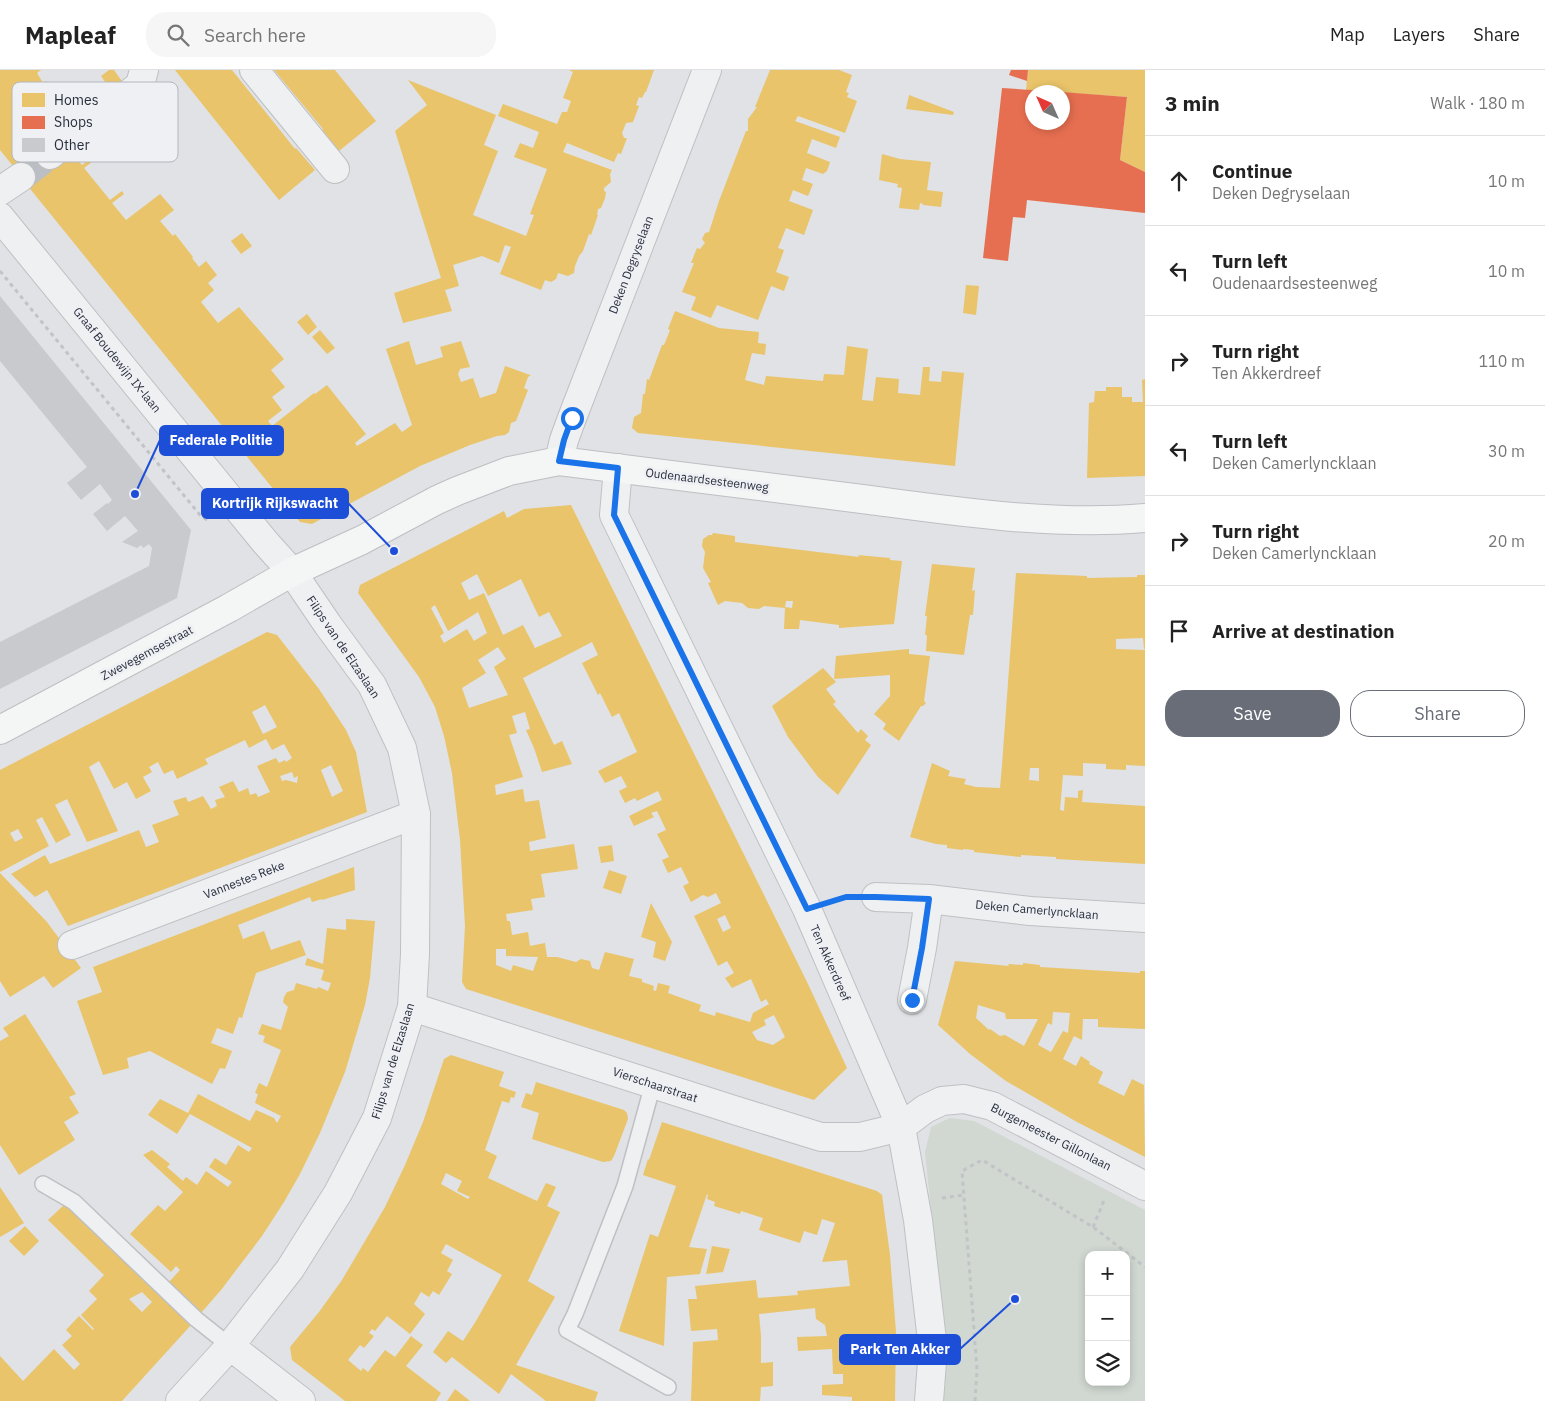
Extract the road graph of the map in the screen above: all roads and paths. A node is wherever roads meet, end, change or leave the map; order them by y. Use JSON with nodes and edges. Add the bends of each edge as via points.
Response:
{"nodes":[{"id":1,"x":254,"y":70,"type":"edge"},
{"id":2,"x":706,"y":70,"type":"edge"},
{"id":3,"x":334,"y":169,"type":"dead end"},
{"id":4,"x":0,"y":217,"type":"edge"},
{"id":5,"x":559,"y":461,"type":"junction"},
{"id":6,"x":618,"y":468,"type":"junction"},
{"id":7,"x":1145,"y":518,"type":"edge"},
{"id":8,"x":292,"y":572,"type":"junction"},
{"id":9,"x":0,"y":730,"type":"edge"},
{"id":10,"x":416,"y":814,"type":"junction"},
{"id":11,"x":876,"y":897,"type":"joint"},
{"id":12,"x":929,"y":899,"type":"junction"},
{"id":13,"x":807,"y":909,"type":"junction"},
{"id":14,"x":1145,"y":918,"type":"edge"},
{"id":15,"x":72,"y":945,"type":"dead end"},
{"id":16,"x":912,"y":1000,"type":"dead end"},
{"id":17,"x":412,"y":1007,"type":"junction"},
{"id":18,"x":653,"y":1084,"type":"junction"},
{"id":19,"x":901,"y":1127,"type":"junction"},
{"id":20,"x":44,"y":1184,"type":"dead end"},
{"id":21,"x":1145,"y":1186,"type":"edge"},
{"id":22,"x":1145,"y":1267,"type":"edge"},
{"id":23,"x":230,"y":1346,"type":"junction"},
{"id":24,"x":668,"y":1386,"type":"dead end"},
{"id":25,"x":180,"y":1401,"type":"edge"},
{"id":26,"x":301,"y":1401,"type":"edge"},
{"id":27,"x":929,"y":1401,"type":"edge"},
{"id":28,"x":975,"y":1401,"type":"edge"}],
"edges":[{"from":1,"to":3,"type":"street"},
{"from":2,"to":5,"type":"street","name":"Deken Degryselaan","via":[[569,425]]},
{"from":4,"to":8,"type":"street","name":"Graaf Boudewijn IX-laan"},
{"from":5,"to":6,"type":"main road","name":"Oudenaardsesteenweg"},
{"from":5,"to":8,"type":"main road","name":"Oudenaardsesteenweg","via":[[509,471],[457,491]]},
{"from":6,"to":7,"type":"main road","name":"Oudenaardsesteenweg","via":[[992,514],[1113,521]]},
{"from":6,"to":13,"type":"street","name":"Ten Akkerdreef","via":[[614,515]]},
{"from":8,"to":9,"type":"main road","name":"Zwevegemsestraat"},
{"from":8,"to":10,"type":"street","name":"Filips van de Elzaslaan","via":[[372,685],[402,748]]},
{"from":10,"to":15,"type":"street","name":"Vannestes Reke"},
{"from":10,"to":17,"type":"street","name":"Filips van de Elzaslaan"},
{"from":11,"to":12,"type":"street","name":"Deken Camerlyncklaan"},
{"from":11,"to":13,"type":"path","via":[[846,897]]},
{"from":12,"to":14,"type":"street","name":"Deken Camerlyncklaan","via":[[1030,911]]},
{"from":12,"to":16,"type":"street"},
{"from":13,"to":19,"type":"street","name":"Ten Akkerdreef"},
{"from":17,"to":18,"type":"street","name":"Vierschaarstraat"},
{"from":17,"to":23,"type":"street","name":"Filips van de Elzaslaan","via":[[377,1118],[338,1193],[290,1269]]},
{"from":18,"to":19,"type":"street","name":"Vierschaarstraat","via":[[821,1136],[860,1137]]},
{"from":18,"to":24,"type":"lane","via":[[625,1186],[567,1330]]},
{"from":19,"to":21,"type":"street","name":"Burgemeester Gillonlaan","via":[[942,1101],[964,1099],[992,1106]]},
{"from":19,"to":27,"type":"street","name":"Ten Akkerdreef","via":[[918,1220],[933,1349]]},
{"from":20,"to":23,"type":"lane","via":[[74,1202],[196,1319]]},
{"from":22,"to":28,"type":"path","via":[[1093,1227],[982,1160],[962,1171],[977,1370]]},
{"from":23,"to":25,"type":"street","name":"Filips van de Elzaslaan"},
{"from":23,"to":26,"type":"street"}]}
